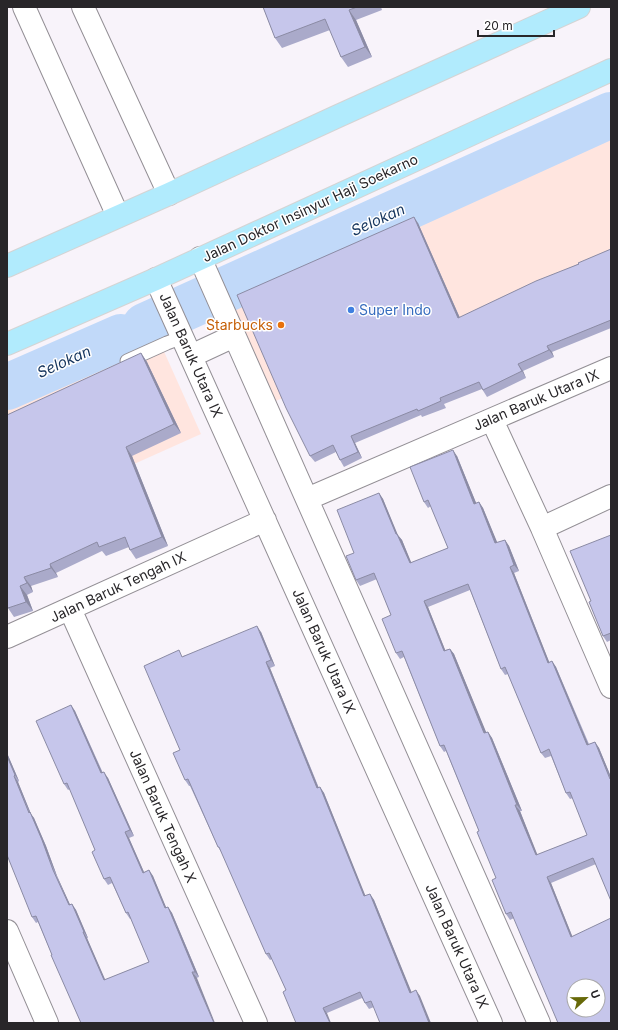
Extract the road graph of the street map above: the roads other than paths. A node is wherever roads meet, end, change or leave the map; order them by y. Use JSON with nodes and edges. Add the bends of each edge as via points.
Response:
{"nodes":[{"id":1,"x":24,"y":7,"type":"edge"},
{"id":2,"x":83,"y":7,"type":"edge"},
{"id":3,"x":579,"y":7,"type":"edge"},
{"id":4,"x":611,"y":70,"type":"edge"},
{"id":5,"x":169,"y":194,"type":"junction"},
{"id":6,"x":118,"y":216,"type":"junction"},
{"id":7,"x":200,"y":258,"type":"junction"},
{"id":8,"x":7,"y":266,"type":"edge"},
{"id":9,"x":156,"y":279,"type":"junction"},
{"id":10,"x":234,"y":336,"type":"junction"},
{"id":11,"x":184,"y":339,"type":"junction"},
{"id":12,"x":7,"y":344,"type":"edge"},
{"id":13,"x":119,"y":365,"type":"edge"},
{"id":14,"x":611,"y":368,"type":"edge"},
{"id":15,"x":492,"y":420,"type":"junction"},
{"id":16,"x":611,"y":496,"type":"edge"},
{"id":17,"x":307,"y":499,"type":"junction"},
{"id":18,"x":265,"y":520,"type":"junction"},
{"id":19,"x":542,"y":528,"type":"junction"},
{"id":20,"x":70,"y":609,"type":"junction"},
{"id":21,"x":7,"y":637,"type":"edge"},
{"id":22,"x":611,"y":687,"type":"edge"},
{"id":23,"x":7,"y":931,"type":"edge"},
{"id":24,"x":48,"y":1023,"type":"edge"},
{"id":25,"x":256,"y":1023,"type":"edge"},
{"id":26,"x":491,"y":1023,"type":"edge"},
{"id":27,"x":539,"y":1023,"type":"edge"}],
"edges":[{"from":1,"to":6,"type":"street"},
{"from":2,"to":5,"type":"street"},
{"from":3,"to":5,"type":"main road"},
{"from":4,"to":7,"type":"main road","name":"Jalan Doktor Insinyur Haji Soekarno"},
{"from":5,"to":6,"type":"main road"},
{"from":6,"to":8,"type":"main road"},
{"from":7,"to":9,"type":"main road","name":"Jalan Doktor Insinyur Haji Soekarno"},
{"from":7,"to":10,"type":"street"},
{"from":9,"to":11,"type":"street","name":"Jalan Baruk Utara IX"},
{"from":9,"to":12,"type":"main road","name":"Jalan Doktor Insinyur Haji Soekarno"},
{"from":10,"to":11,"type":"street"},
{"from":10,"to":17,"type":"street"},
{"from":11,"to":13,"type":"lane","via":[[168,342]]},
{"from":11,"to":18,"type":"street","name":"Jalan Baruk Utara IX"},
{"from":14,"to":15,"type":"street","name":"Jalan Baruk Utara IX"},
{"from":15,"to":17,"type":"street","name":"Jalan Baruk Utara IX"},
{"from":15,"to":19,"type":"street"},
{"from":16,"to":19,"type":"street"},
{"from":17,"to":27,"type":"street"},
{"from":18,"to":20,"type":"street","name":"Jalan Baruk Tengah IX"},
{"from":18,"to":26,"type":"street","name":"Jalan Baruk Utara IX"},
{"from":19,"to":22,"type":"street"},
{"from":20,"to":21,"type":"street","name":"Jalan Baruk Tengah IX"},
{"from":20,"to":25,"type":"street","name":"Jalan Baruk Tengah X"},
{"from":23,"to":24,"type":"street"}]}
